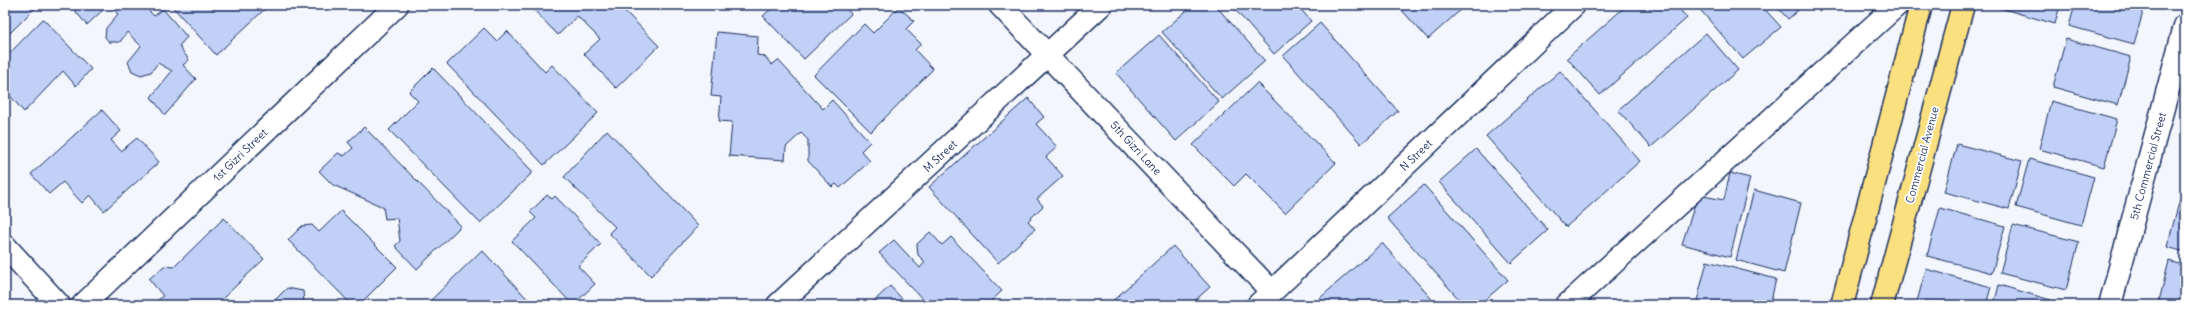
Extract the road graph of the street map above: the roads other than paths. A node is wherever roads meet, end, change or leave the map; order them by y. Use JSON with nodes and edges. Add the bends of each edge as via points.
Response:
{"nodes":[{"id":1,"x":397,"y":5,"type":"edge"},
{"id":2,"x":1000,"y":5,"type":"edge"},
{"id":3,"x":1101,"y":5,"type":"edge"},
{"id":4,"x":1574,"y":5,"type":"edge"},
{"id":5,"x":1897,"y":5,"type":"edge"},
{"id":6,"x":1921,"y":5,"type":"edge"},
{"id":7,"x":1963,"y":5,"type":"edge"},
{"id":8,"x":2185,"y":26,"type":"edge"},
{"id":9,"x":1048,"y":56,"type":"junction"},
{"id":10,"x":5,"y":246,"type":"edge"},
{"id":11,"x":1265,"y":299,"type":"edge"},
{"id":12,"x":59,"y":305,"type":"edge"},
{"id":13,"x":84,"y":305,"type":"edge"},
{"id":14,"x":778,"y":305,"type":"edge"},
{"id":15,"x":1567,"y":305,"type":"edge"},
{"id":16,"x":1842,"y":305,"type":"edge"},
{"id":17,"x":1882,"y":305,"type":"edge"},
{"id":18,"x":2110,"y":305,"type":"edge"}],
"edges":[{"from":1,"to":13,"type":"street","name":"1st Gizri Street"},
{"from":2,"to":9,"type":"street","name":"5th Gizri Lane"},
{"from":3,"to":9,"type":"street","name":"M Street"},
{"from":4,"to":11,"type":"street","name":"N Street"},
{"from":5,"to":15,"type":"street"},
{"from":6,"to":16,"type":"main road"},
{"from":7,"to":17,"type":"main road","name":"Commercial Avenue"},
{"from":8,"to":18,"type":"street","name":"5th Commercial Street"},
{"from":9,"to":11,"type":"street","name":"5th Gizri Lane"},
{"from":9,"to":14,"type":"street","name":"M Street"},
{"from":10,"to":12,"type":"street"}]}
